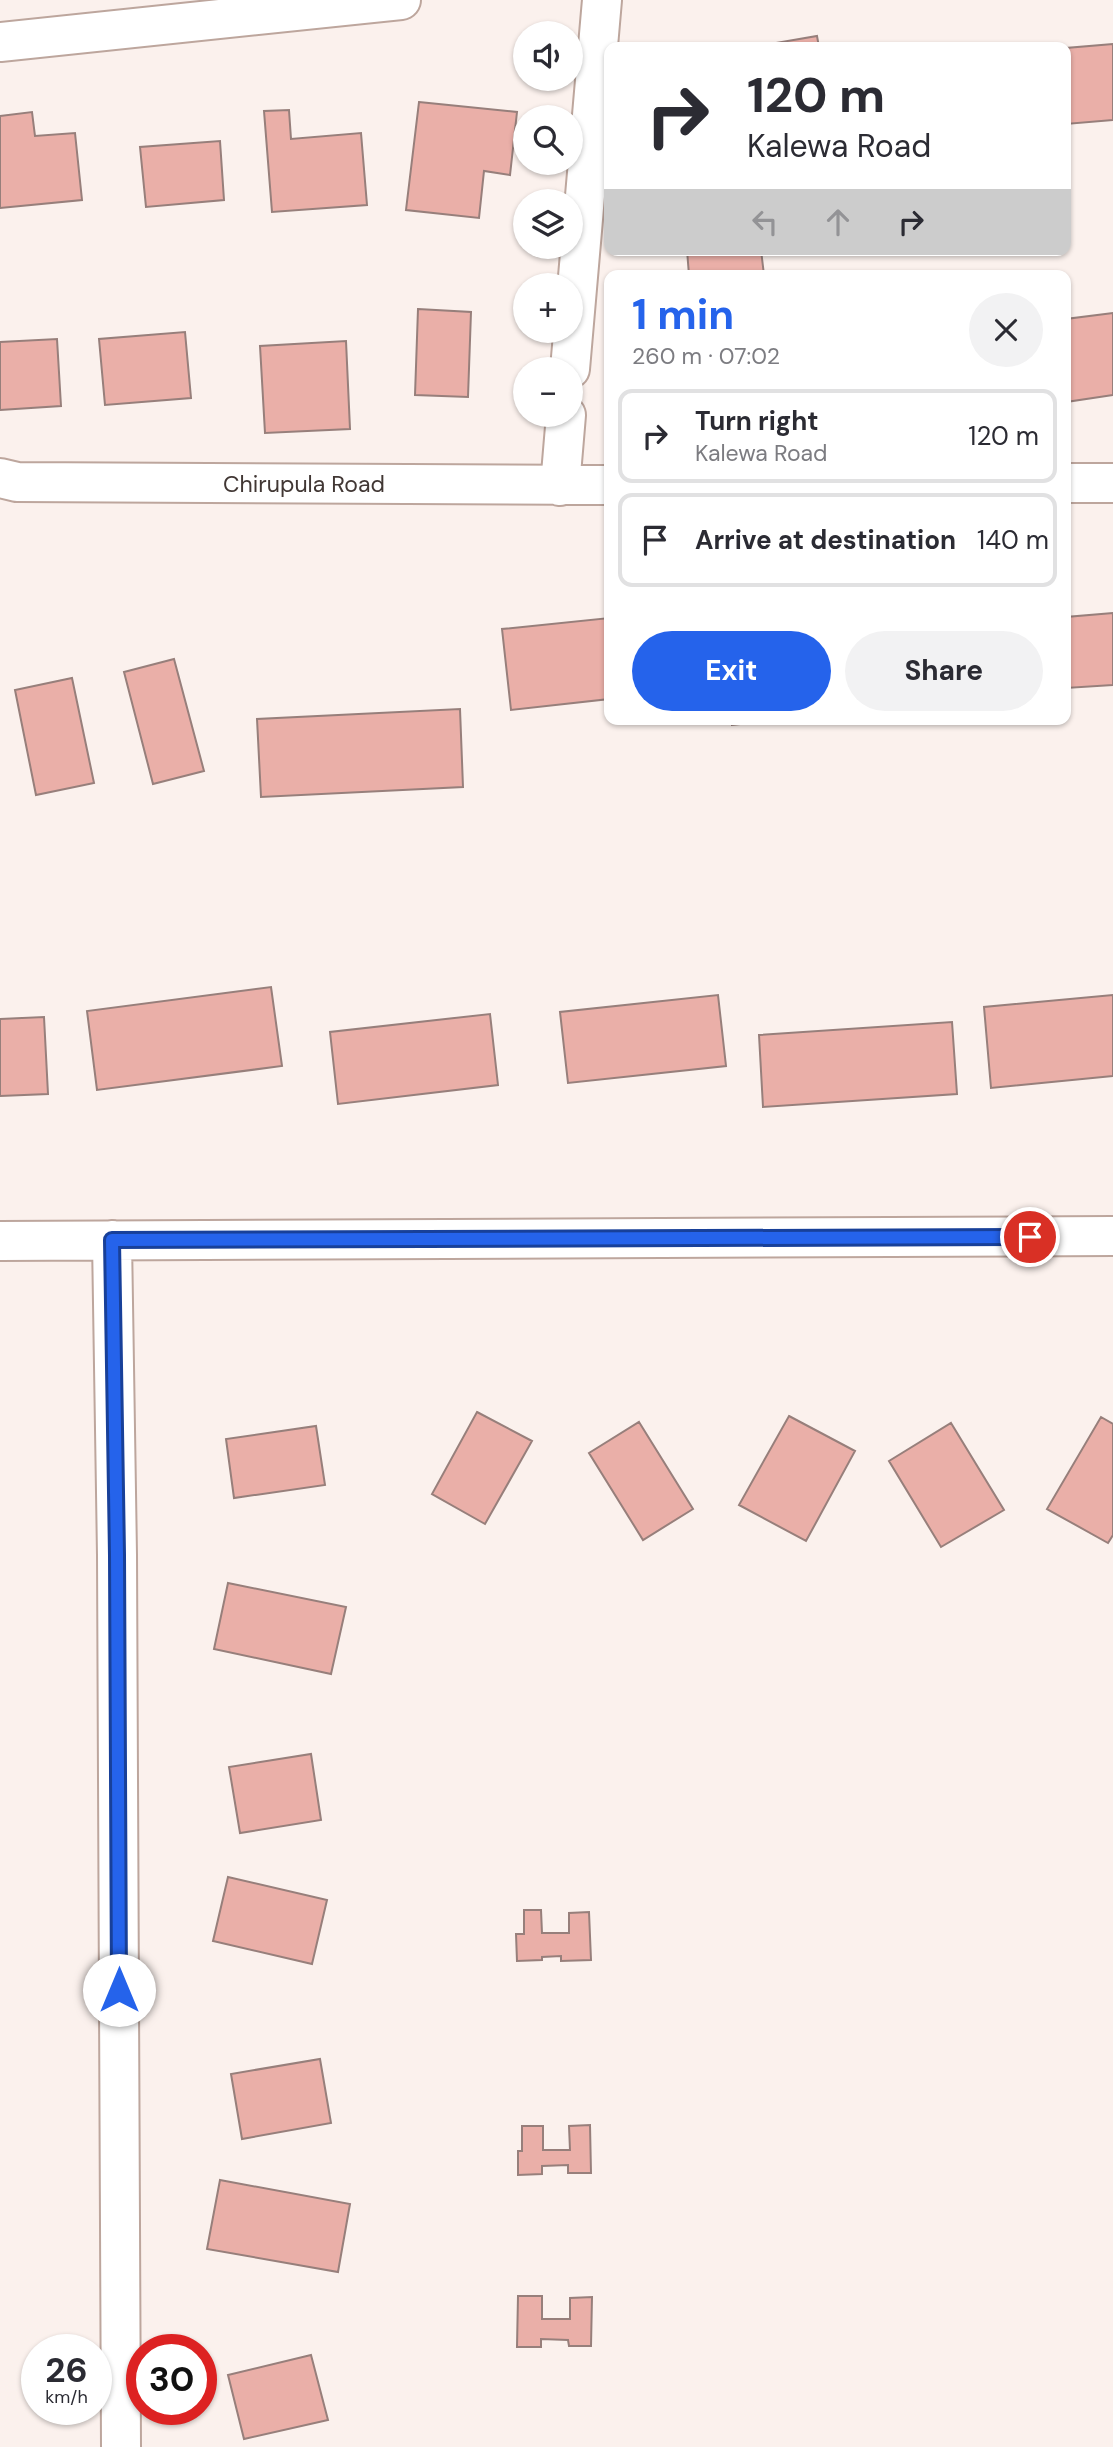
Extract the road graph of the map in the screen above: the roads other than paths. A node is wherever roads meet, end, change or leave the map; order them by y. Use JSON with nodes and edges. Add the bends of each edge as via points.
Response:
{"nodes":[{"id":1,"x":401,"y":0,"type":"edge"},
{"id":2,"x":602,"y":0,"type":"edge"},
{"id":3,"x":0,"y":42,"type":"edge"},
{"id":4,"x":571,"y":357,"type":"edge"},
{"id":5,"x":565,"y":427,"type":"edge"},
{"id":6,"x":0,"y":478,"type":"edge"},
{"id":7,"x":1071,"y":483,"type":"edge"},
{"id":8,"x":1113,"y":483,"type":"edge"},
{"id":9,"x":604,"y":485,"type":"edge"},
{"id":10,"x":560,"y":486,"type":"junction"},
{"id":11,"x":1113,"y":1236,"type":"edge"},
{"id":12,"x":112,"y":1240,"type":"junction"},
{"id":13,"x":0,"y":1241,"type":"edge"},
{"id":14,"x":121,"y":2447,"type":"edge"}],
"edges":[{"from":1,"to":3,"type":"street"},
{"from":2,"to":4,"type":"street"},
{"from":5,"to":10,"type":"street"},
{"from":6,"to":10,"type":"street","name":"Chirupula Road","via":[[17,482]]},
{"from":7,"to":8,"type":"street"},
{"from":9,"to":10,"type":"street","name":"Chirupula Road"},
{"from":11,"to":12,"type":"street"},
{"from":12,"to":13,"type":"street"},
{"from":12,"to":14,"type":"street"}]}
